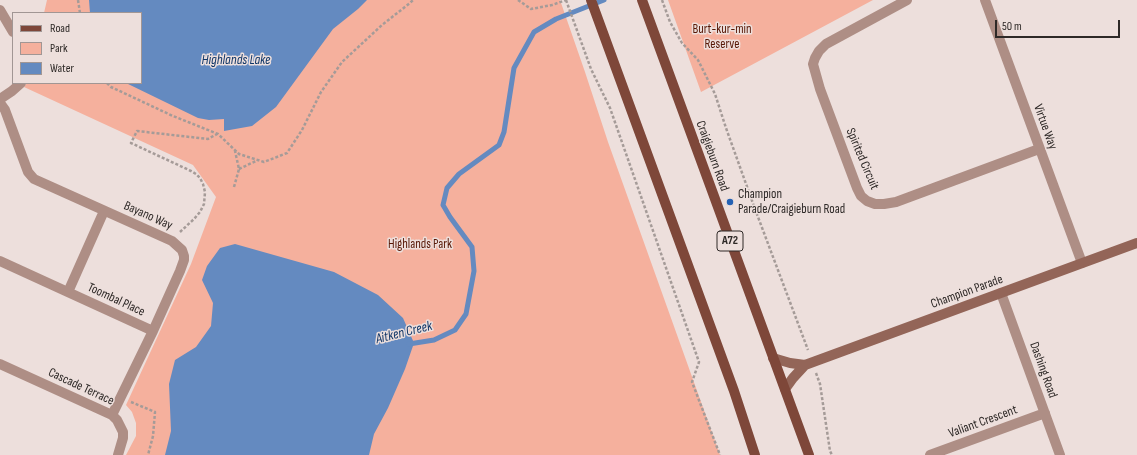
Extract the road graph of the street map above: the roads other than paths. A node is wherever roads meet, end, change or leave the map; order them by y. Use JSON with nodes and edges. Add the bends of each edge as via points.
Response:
{"nodes":[{"id":1,"x":591,"y":0,"type":"edge"},
{"id":2,"x":642,"y":0,"type":"edge"},
{"id":3,"x":907,"y":0,"type":"edge"},
{"id":4,"x":985,"y":0,"type":"edge"},
{"id":5,"x":0,"y":10,"type":"edge"},
{"id":6,"x":12,"y":30,"type":"edge"},
{"id":7,"x":20,"y":84,"type":"edge"},
{"id":8,"x":0,"y":99,"type":"edge"},
{"id":9,"x":0,"y":103,"type":"edge"},
{"id":10,"x":1039,"y":149,"type":"junction"},
{"id":11,"x":104,"y":211,"type":"junction"},
{"id":12,"x":1137,"y":243,"type":"edge"},
{"id":13,"x":0,"y":261,"type":"edge"},
{"id":14,"x":1082,"y":264,"type":"junction"},
{"id":15,"x":68,"y":292,"type":"junction"},
{"id":16,"x":1001,"y":293,"type":"junction"},
{"id":17,"x":153,"y":331,"type":"junction"},
{"id":18,"x":773,"y":358,"type":"junction"},
{"id":19,"x":809,"y":363,"type":"junction"},
{"id":20,"x":0,"y":364,"type":"edge"},
{"id":21,"x":785,"y":389,"type":"junction"},
{"id":22,"x":1045,"y":413,"type":"junction"},
{"id":23,"x":112,"y":415,"type":"junction"},
{"id":24,"x":118,"y":455,"type":"edge"},
{"id":25,"x":755,"y":455,"type":"edge"},
{"id":26,"x":809,"y":455,"type":"edge"},
{"id":27,"x":930,"y":455,"type":"edge"},
{"id":28,"x":1060,"y":455,"type":"edge"}],
"edges":[{"from":1,"to":25,"type":"main road"},
{"from":2,"to":18,"type":"main road","name":"Craigieburn Road","number":"A72"},
{"from":3,"to":10,"type":"street","name":"Spirited Circuit","via":[[826,44],[819,51],[813,64],[857,188],[866,202],[896,202]]},
{"from":4,"to":10,"type":"street","name":"Virtue Way"},
{"from":5,"to":6,"type":"street"},
{"from":7,"to":8,"type":"street"},
{"from":9,"to":11,"type":"street","name":"Bayano Way","via":[[30,175]]},
{"from":10,"to":14,"type":"street","name":"Virtue Way"},
{"from":11,"to":15,"type":"street","name":"Toombal Place"},
{"from":11,"to":17,"type":"street","name":"Bayano Way","via":[[172,241],[182,250],[184,260]]},
{"from":12,"to":14,"type":"street","name":"Champion Parade"},
{"from":13,"to":15,"type":"street","name":"Toombal Place"},
{"from":14,"to":16,"type":"street","name":"Champion Parade"},
{"from":15,"to":17,"type":"street","name":"Toombal Place"},
{"from":16,"to":19,"type":"street","name":"Champion Parade"},
{"from":16,"to":22,"type":"street","name":"Dashing Road"},
{"from":17,"to":23,"type":"street","name":"Bayano Way"},
{"from":18,"to":19,"type":"street","name":"Champion Parade","via":[[790,363]]},
{"from":18,"to":21,"type":"main road","name":"Craigieburn Road","number":"A72"},
{"from":19,"to":21,"type":"street","name":"Champion Parade"},
{"from":20,"to":23,"type":"street","name":"Cascade Terrace"},
{"from":21,"to":26,"type":"main road","name":"Craigieburn Road","number":"A72"},
{"from":22,"to":27,"type":"street","name":"Valiant Crescent"},
{"from":22,"to":28,"type":"street","name":"Dashing Road"},
{"from":23,"to":24,"type":"street","name":"Cascade Terrace","via":[[117,420],[124,438]]}]}
